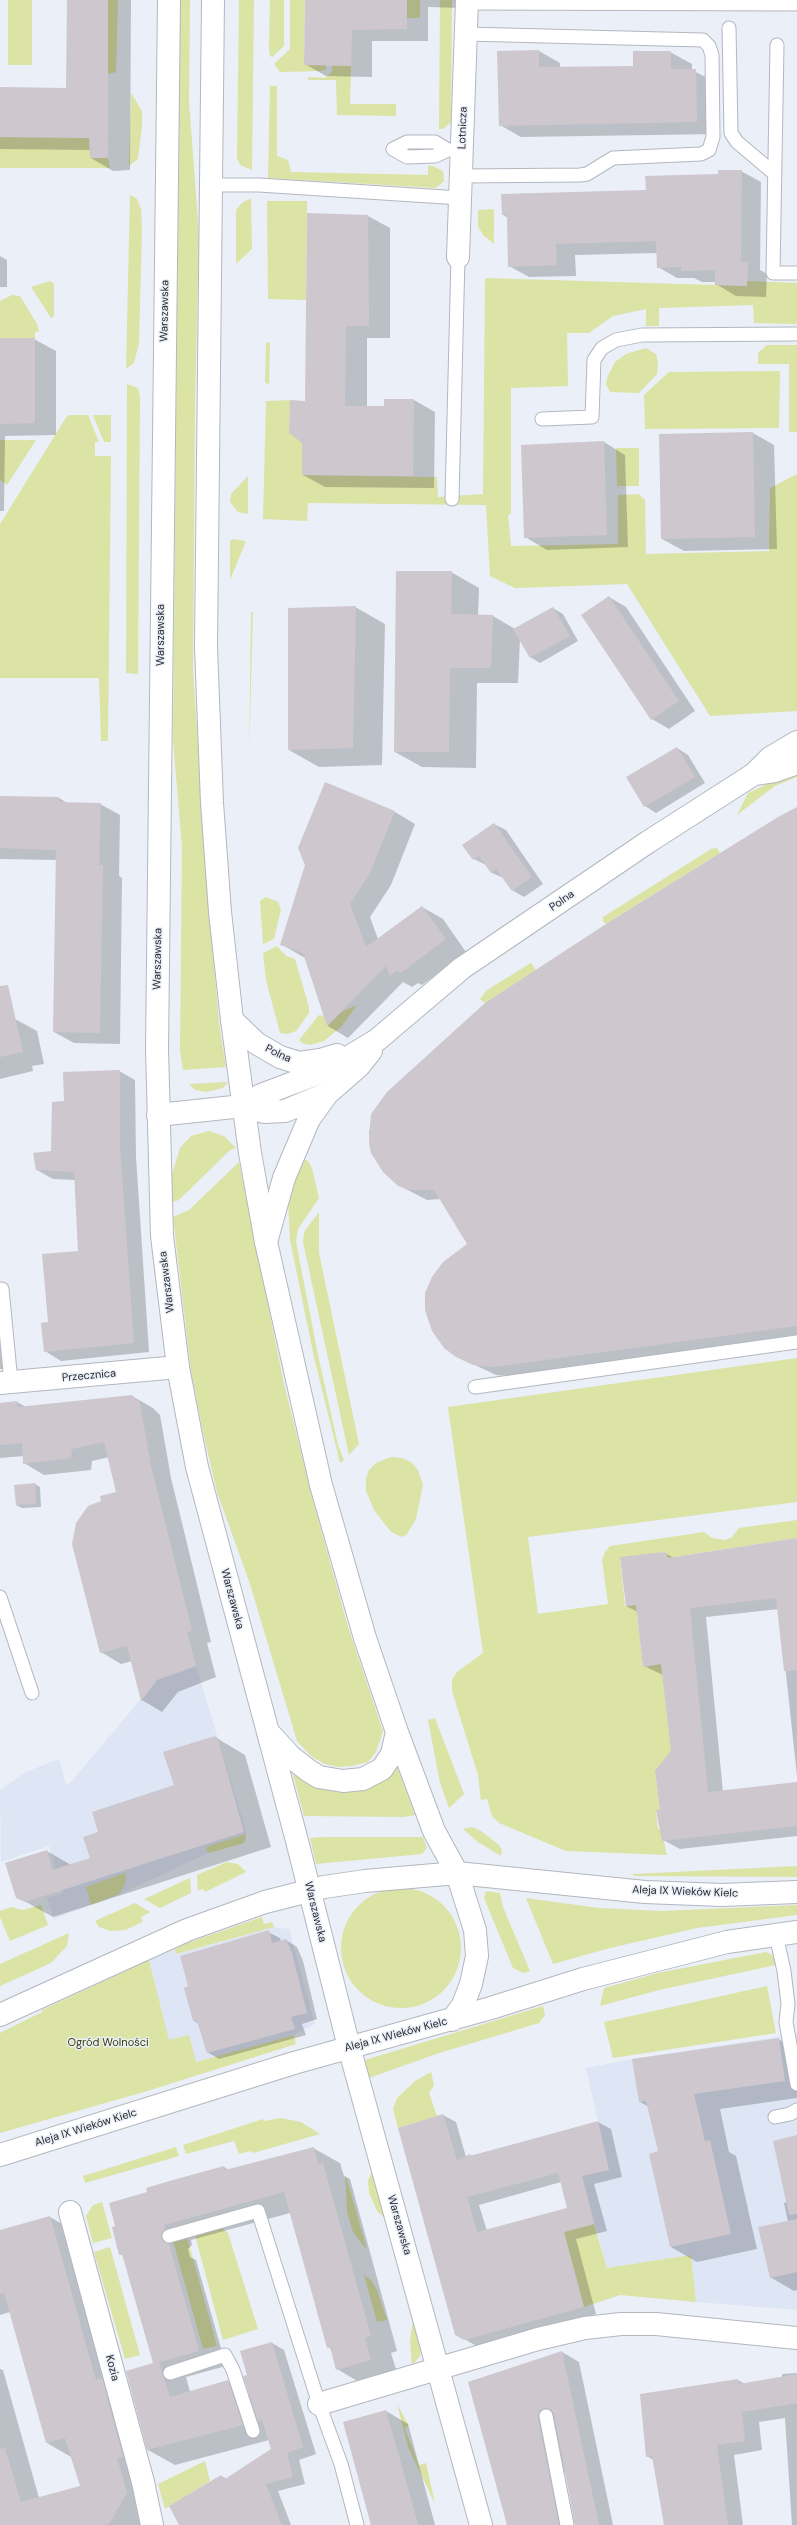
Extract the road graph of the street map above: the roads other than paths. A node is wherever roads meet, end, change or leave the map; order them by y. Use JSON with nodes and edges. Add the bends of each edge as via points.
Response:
{"nodes":[{"id":1,"x":169,"y":0,"type":"edge"},
{"id":2,"x":213,"y":0,"type":"edge"},
{"id":3,"x":467,"y":1,"type":"edge"},
{"id":4,"x":797,"y":4,"type":"edge"},
{"id":5,"x":730,"y":28,"type":"dead end"},
{"id":6,"x":466,"y":34,"type":"junction"},
{"id":7,"x":777,"y":45,"type":"dead end"},
{"id":8,"x":775,"y":174,"type":"junction"},
{"id":9,"x":461,"y":176,"type":"junction"},
{"id":10,"x":210,"y":185,"type":"junction"},
{"id":11,"x":460,"y":198,"type":"junction"},
{"id":12,"x":458,"y":257,"type":"joint"},
{"id":13,"x":797,"y":273,"type":"edge"},
{"id":14,"x":797,"y":334,"type":"edge"},
{"id":15,"x":542,"y":419,"type":"dead end"},
{"id":16,"x":452,"y":499,"type":"dead end"},
{"id":17,"x":797,"y":742,"type":"edge"},
{"id":18,"x":797,"y":763,"type":"edge"},
{"id":19,"x":754,"y":774,"type":"junction"},
{"id":20,"x":232,"y":1020,"type":"junction"},
{"id":21,"x":377,"y":1040,"type":"junction"},
{"id":22,"x":327,"y":1094,"type":"junction"},
{"id":23,"x":243,"y":1106,"type":"junction"},
{"id":24,"x":158,"y":1115,"type":"junction"},
{"id":25,"x":266,"y":1242,"type":"junction"},
{"id":26,"x":0,"y":1289,"type":"edge"},
{"id":27,"x":797,"y":1342,"type":"edge"},
{"id":28,"x":178,"y":1367,"type":"junction"},
{"id":29,"x":5,"y":1383,"type":"edge"},
{"id":30,"x":475,"y":1387,"type":"dead end"},
{"id":31,"x":0,"y":1597,"type":"edge"},
{"id":32,"x":32,"y":1693,"type":"dead end"},
{"id":33,"x":397,"y":1732,"type":"junction"},
{"id":34,"x":268,"y":1733,"type":"junction"},
{"id":35,"x":457,"y":1873,"type":"junction"},
{"id":36,"x":310,"y":1890,"type":"junction"},
{"id":37,"x":797,"y":1892,"type":"edge"},
{"id":38,"x":787,"y":1934,"type":"edge"},
{"id":39,"x":0,"y":2015,"type":"edge"},
{"id":40,"x":452,"y":2020,"type":"junction"},
{"id":41,"x":349,"y":2047,"type":"junction"},
{"id":42,"x":797,"y":2084,"type":"edge"},
{"id":43,"x":797,"y":2110,"type":"edge"},
{"id":44,"x":775,"y":2117,"type":"dead end"},
{"id":45,"x":0,"y":2155,"type":"edge"},
{"id":46,"x":70,"y":2212,"type":"dead end"},
{"id":47,"x":169,"y":2236,"type":"dead end"},
{"id":48,"x":797,"y":2338,"type":"edge"},
{"id":49,"x":438,"y":2367,"type":"junction"},
{"id":50,"x":170,"y":2373,"type":"dead end"},
{"id":51,"x":319,"y":2404,"type":"junction"},
{"id":52,"x":546,"y":2416,"type":"dead end"},
{"id":53,"x":253,"y":2431,"type":"dead end"},
{"id":54,"x":152,"y":2525,"type":"edge"},
{"id":55,"x":357,"y":2525,"type":"edge"},
{"id":56,"x":482,"y":2525,"type":"edge"},
{"id":57,"x":567,"y":2525,"type":"edge"}],
"edges":[{"from":1,"to":24,"type":"main road","name":"Warszawska","via":[[162,492]]},
{"from":2,"to":10,"type":"main road"},
{"from":3,"to":4,"type":"lane"},
{"from":3,"to":6,"type":"main road","name":"Lotnicza"},
{"from":5,"to":8,"type":"lane","via":[[732,133],[737,142]]},
{"from":6,"to":9,"type":"main road","name":"Lotnicza","via":[[455,150]]},
{"from":6,"to":9,"type":"lane","via":[[703,40],[709,46],[712,55],[713,137],[709,150],[701,154],[613,158],[584,174]]},
{"from":7,"to":8,"type":"lane"},
{"from":8,"to":13,"type":"lane","via":[[773,273]]},
{"from":9,"to":11,"type":"main road","name":"Lotnicza"},
{"from":10,"to":11,"type":"lane","via":[[259,185]]},
{"from":10,"to":20,"type":"main road","via":[[206,647],[212,803],[220,912]]},
{"from":11,"to":12,"type":"main road","name":"Lotnicza"},
{"from":12,"to":16,"type":"lane"},
{"from":14,"to":15,"type":"lane","via":[[638,335],[616,340],[602,348],[594,360],[592,417]]},
{"from":17,"to":19,"type":"main road","name":"Polna","via":[[770,758]]},
{"from":18,"to":19,"type":"main road","name":"Polna","via":[[775,771]]},
{"from":19,"to":21,"type":"main road","name":"Polna","via":[[648,842],[462,968]]},
{"from":20,"to":21,"type":"main road","name":"Polna","via":[[267,1050],[299,1063],[320,1060]]},
{"from":20,"to":23,"type":"main road"},
{"from":21,"to":22,"type":"main road","name":"Polna","via":[[359,1066]]},
{"from":21,"to":23,"type":"main road","name":"Polna","via":[[327,1070],[261,1095]]},
{"from":22,"to":23,"type":"main road","name":"Polna","via":[[285,1111],[264,1112]]},
{"from":22,"to":25,"type":"main road","name":"Polna","via":[[309,1119],[296,1147],[284,1178]]},
{"from":23,"to":24,"type":"main road","name":"Polna"},
{"from":23,"to":25,"type":"main road"},
{"from":24,"to":28,"type":"main road","name":"Warszawska","via":[[160,1217]]},
{"from":25,"to":33,"type":"main road","via":[[321,1485],[365,1638]]},
{"from":26,"to":29,"type":"lane"},
{"from":27,"to":30,"type":"lane"},
{"from":28,"to":29,"type":"main road","name":"Przecznica"},
{"from":28,"to":34,"type":"main road","name":"Warszawska","via":[[197,1467]]},
{"from":31,"to":32,"type":"lane"},
{"from":33,"to":34,"type":"main road","via":[[392,1754],[382,1768],[363,1779],[343,1782],[319,1777],[309,1771]]},
{"from":33,"to":35,"type":"main road","via":[[434,1831]]},
{"from":34,"to":36,"type":"main road","name":"Warszawska"},
{"from":35,"to":36,"type":"main road","name":"Aleja IX Wieków Kielc","via":[[365,1881]]},
{"from":35,"to":37,"type":"main road","name":"Aleja IX Wieków Kielc","via":[[645,1892],[722,1895]]},
{"from":35,"to":40,"type":"main road","via":[[475,1930],[477,1956],[468,1994]]},
{"from":36,"to":39,"type":"main road","name":"Aleja IX Wieków Kielc","via":[[265,1902],[186,1930]]},
{"from":36,"to":41,"type":"main road","name":"Warszawska"},
{"from":38,"to":40,"type":"main road","name":"Aleja IX Wieków Kielc","via":[[727,1942],[680,1953],[583,1979]]},
{"from":38,"to":42,"type":"lane","via":[[784,1971],[788,2004],[786,2022]]},
{"from":40,"to":41,"type":"main road","name":"Aleja IX Wieków Kielc"},
{"from":41,"to":45,"type":"main road","name":"Aleja IX Wieków Kielc"},
{"from":41,"to":49,"type":"main road","name":"Warszawska"},
{"from":43,"to":44,"type":"lane"},
{"from":46,"to":54,"type":"main road","name":"Kozia","via":[[143,2482]]},
{"from":47,"to":51,"type":"lane","via":[[258,2211]]},
{"from":48,"to":49,"type":"main road","via":[[656,2324],[621,2324],[562,2332]]},
{"from":49,"to":51,"type":"main road"},
{"from":49,"to":56,"type":"main road","name":"Warszawska"},
{"from":50,"to":53,"type":"lane","via":[[225,2355],[233,2370]]},
{"from":51,"to":55,"type":"lane","via":[[341,2464]]},
{"from":52,"to":57,"type":"lane"}]}
